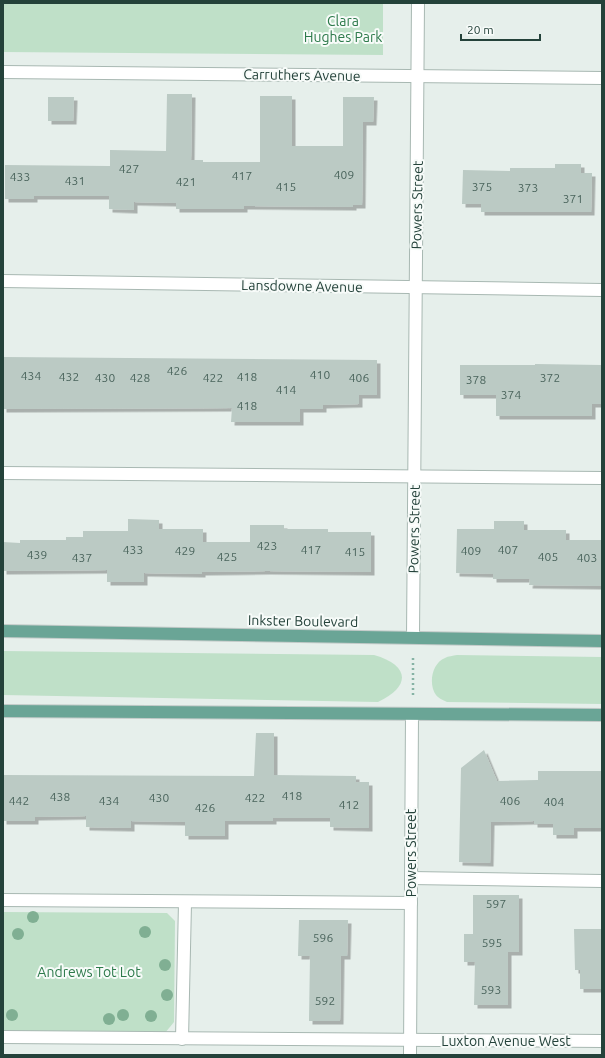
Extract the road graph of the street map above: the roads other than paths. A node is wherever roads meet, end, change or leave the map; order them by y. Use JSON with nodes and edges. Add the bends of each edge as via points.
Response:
{"nodes":[{"id":1,"x":418,"y":3,"type":"edge"},
{"id":2,"x":3,"y":72,"type":"edge"},
{"id":3,"x":418,"y":76,"type":"junction"},
{"id":4,"x":602,"y":78,"type":"edge"},
{"id":5,"x":3,"y":281,"type":"edge"},
{"id":6,"x":416,"y":288,"type":"junction"},
{"id":7,"x":602,"y":290,"type":"edge"},
{"id":8,"x":3,"y":473,"type":"edge"},
{"id":9,"x":414,"y":476,"type":"junction"},
{"id":10,"x":602,"y":478,"type":"edge"},
{"id":11,"x":3,"y":631,"type":"edge"},
{"id":12,"x":413,"y":637,"type":"junction"},
{"id":13,"x":602,"y":640,"type":"edge"},
{"id":14,"x":3,"y":711,"type":"edge"},
{"id":15,"x":412,"y":714,"type":"junction"},
{"id":16,"x":602,"y":715,"type":"edge"},
{"id":17,"x":411,"y":878,"type":"junction"},
{"id":18,"x":602,"y":881,"type":"edge"},
{"id":19,"x":3,"y":900,"type":"edge"},
{"id":20,"x":185,"y":903,"type":"junction"},
{"id":21,"x":411,"y":903,"type":"junction"},
{"id":22,"x":3,"y":1037,"type":"edge"},
{"id":23,"x":182,"y":1039,"type":"junction"},
{"id":24,"x":410,"y":1040,"type":"junction"},
{"id":25,"x":602,"y":1041,"type":"edge"},
{"id":26,"x":410,"y":1055,"type":"edge"}],
"edges":[{"from":1,"to":3,"type":"street","name":"Powers Street"},
{"from":2,"to":3,"type":"street","name":"Carruthers Avenue"},
{"from":3,"to":4,"type":"street","name":"Carruthers Avenue"},
{"from":3,"to":6,"type":"street","name":"Powers Street"},
{"from":5,"to":6,"type":"street","name":"Lansdowne Avenue"},
{"from":6,"to":7,"type":"street","name":"Lansdowne Avenue"},
{"from":6,"to":9,"type":"street","name":"Powers Street"},
{"from":8,"to":9,"type":"street"},
{"from":9,"to":10,"type":"street"},
{"from":9,"to":12,"type":"street","name":"Powers Street"},
{"from":11,"to":12,"type":"main road","name":"Inkster Boulevard"},
{"from":12,"to":13,"type":"main road","name":"Inkster Boulevard"},
{"from":14,"to":15,"type":"main road"},
{"from":15,"to":16,"type":"main road"},
{"from":15,"to":17,"type":"street","name":"Powers Street"},
{"from":17,"to":18,"type":"street"},
{"from":17,"to":21,"type":"street","name":"Powers Street"},
{"from":19,"to":20,"type":"street"},
{"from":20,"to":21,"type":"street"},
{"from":20,"to":23,"type":"street"},
{"from":21,"to":24,"type":"street","name":"Powers Street"},
{"from":22,"to":23,"type":"street","name":"Luxton Avenue West"},
{"from":23,"to":24,"type":"street","name":"Luxton Avenue West"},
{"from":24,"to":25,"type":"street","name":"Luxton Avenue West"},
{"from":24,"to":26,"type":"street","name":"Powers Street"}]}
